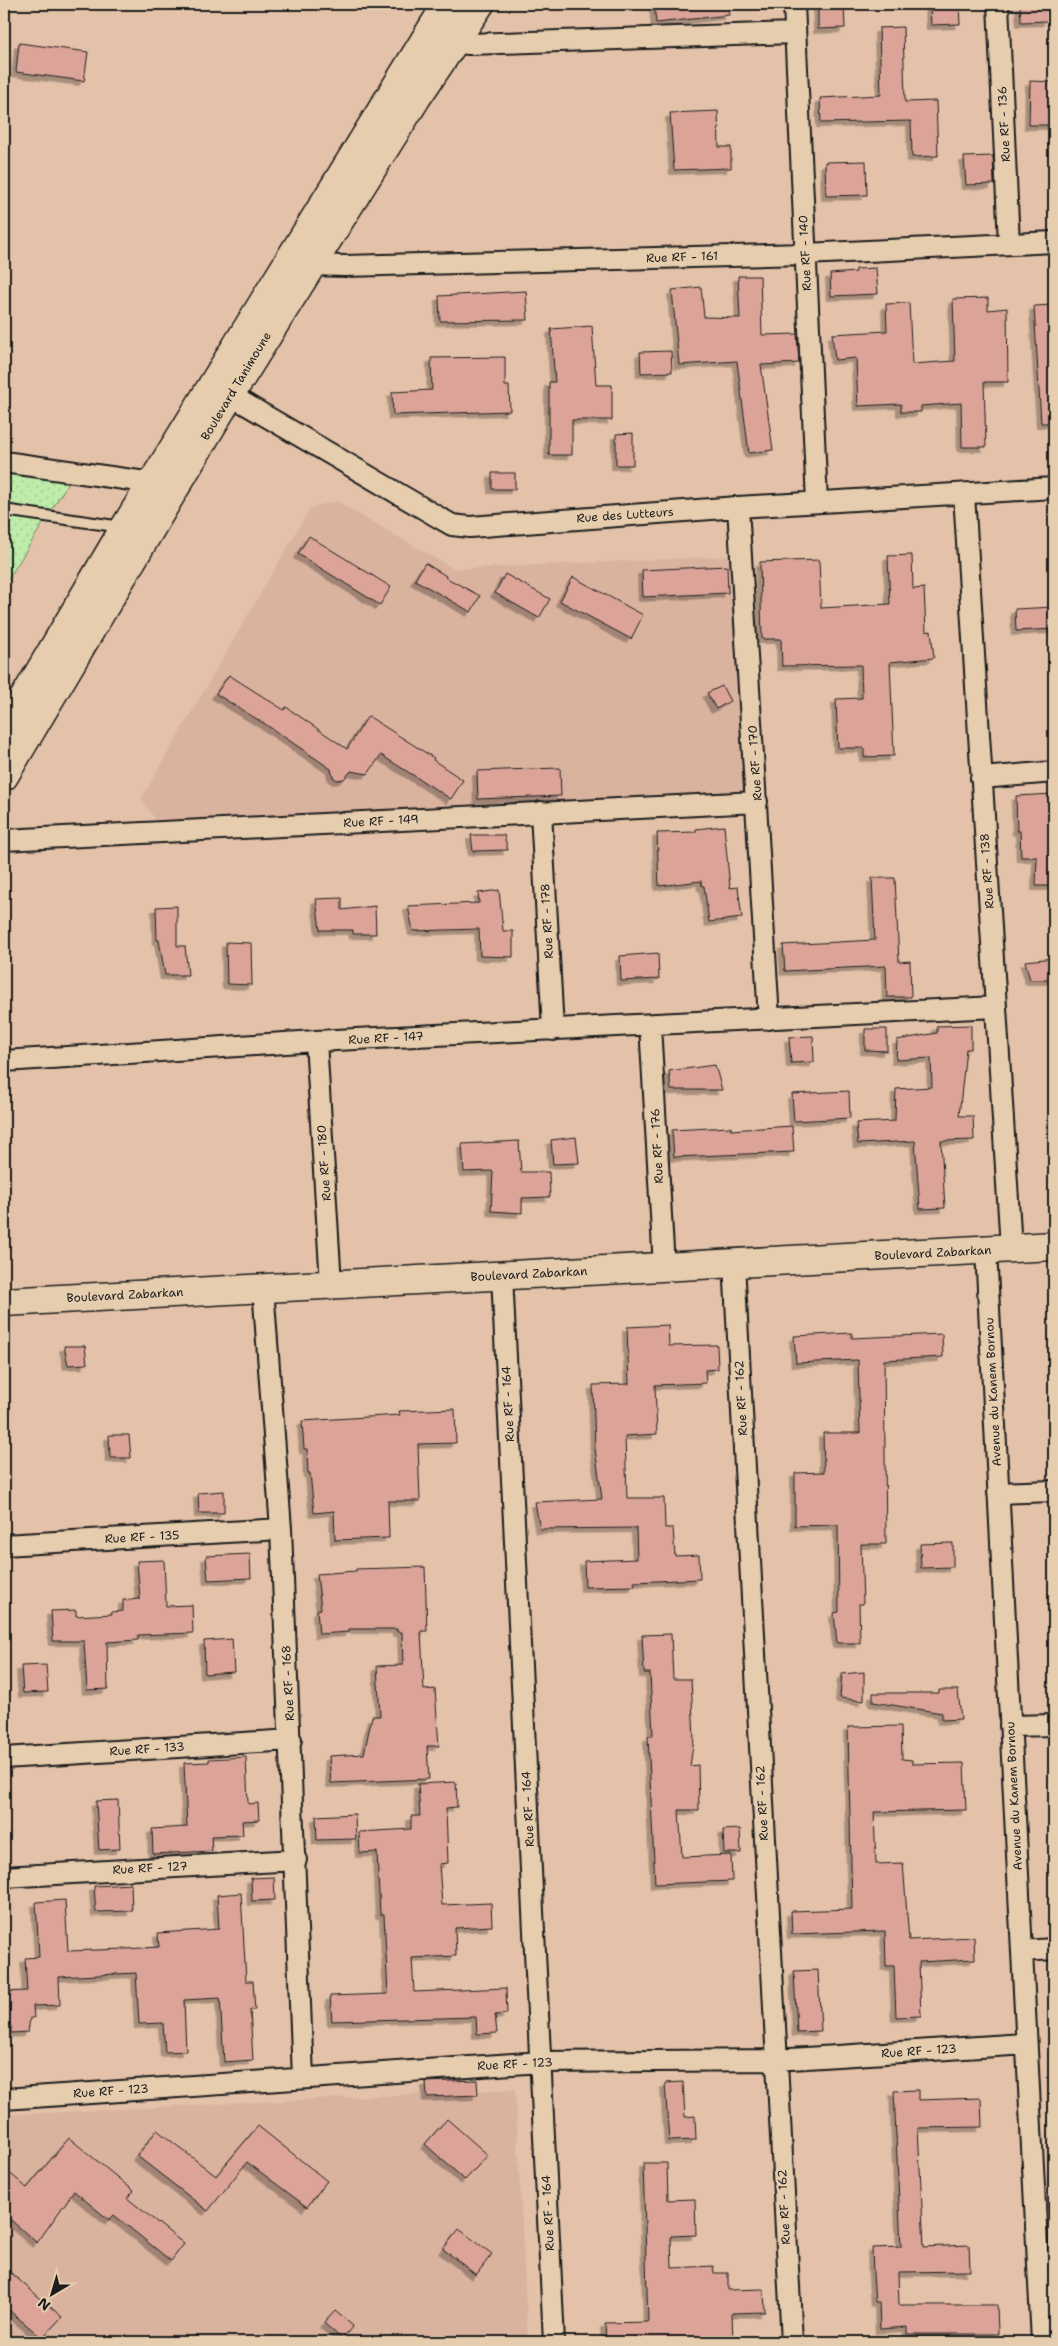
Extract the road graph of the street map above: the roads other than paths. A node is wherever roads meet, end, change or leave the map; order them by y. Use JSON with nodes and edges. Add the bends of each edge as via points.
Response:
{"nodes":[{"id":1,"x":448,"y":4,"type":"edge"},
{"id":2,"x":480,"y":4,"type":"edge"},
{"id":3,"x":794,"y":4,"type":"edge"},
{"id":4,"x":998,"y":4,"type":"edge"},
{"id":5,"x":794,"y":33,"type":"junction"},
{"id":6,"x":454,"y":40,"type":"junction"},
{"id":7,"x":1054,"y":242,"type":"edge"},
{"id":8,"x":1009,"y":244,"type":"junction"},
{"id":9,"x":805,"y":254,"type":"junction"},
{"id":10,"x":310,"y":265,"type":"junction"},
{"id":11,"x":230,"y":395,"type":"junction"},
{"id":12,"x":4,"y":462,"type":"edge"},
{"id":13,"x":153,"y":484,"type":"junction"},
{"id":14,"x":1054,"y":488,"type":"edge"},
{"id":15,"x":964,"y":494,"type":"junction"},
{"id":16,"x":817,"y":502,"type":"junction"},
{"id":17,"x":738,"y":507,"type":"junction"},
{"id":18,"x":4,"y":510,"type":"edge"},
{"id":19,"x":126,"y":527,"type":"junction"},
{"id":20,"x":4,"y":732,"type":"edge"},
{"id":21,"x":1054,"y":772,"type":"edge"},
{"id":22,"x":4,"y":776,"type":"edge"},
{"id":23,"x":981,"y":778,"type":"junction"},
{"id":24,"x":757,"y":802,"type":"junction"},
{"id":25,"x":541,"y":812,"type":"junction"},
{"id":26,"x":4,"y":840,"type":"edge"},
{"id":27,"x":996,"y":1007,"type":"junction"},
{"id":28,"x":769,"y":1019,"type":"junction"},
{"id":29,"x":650,"y":1025,"type":"junction"},
{"id":30,"x":553,"y":1030,"type":"junction"},
{"id":31,"x":316,"y":1041,"type":"junction"},
{"id":32,"x":4,"y":1061,"type":"edge"},
{"id":33,"x":1054,"y":1246,"type":"edge"},
{"id":34,"x":998,"y":1249,"type":"junction"},
{"id":35,"x":734,"y":1263,"type":"junction"},
{"id":36,"x":664,"y":1267,"type":"junction"},
{"id":37,"x":502,"y":1275,"type":"junction"},
{"id":38,"x":332,"y":1284,"type":"junction"},
{"id":39,"x":262,"y":1288,"type":"junction"},
{"id":40,"x":4,"y":1302,"type":"edge"},
{"id":41,"x":1054,"y":1491,"type":"edge"},
{"id":42,"x":998,"y":1494,"type":"junction"},
{"id":43,"x":281,"y":1529,"type":"junction"},
{"id":44,"x":4,"y":1545,"type":"edge"},
{"id":45,"x":1054,"y":1724,"type":"edge"},
{"id":46,"x":1010,"y":1726,"type":"junction"},
{"id":47,"x":291,"y":1740,"type":"junction"},
{"id":48,"x":4,"y":1758,"type":"edge"},
{"id":49,"x":296,"y":1860,"type":"junction"},
{"id":50,"x":4,"y":1877,"type":"edge"},
{"id":51,"x":1054,"y":1949,"type":"edge"},
{"id":52,"x":1022,"y":1951,"type":"junction"},
{"id":53,"x":1026,"y":2044,"type":"junction"},
{"id":54,"x":775,"y":2060,"type":"junction"},
{"id":55,"x":541,"y":2062,"type":"junction"},
{"id":56,"x":303,"y":2078,"type":"junction"},
{"id":57,"x":4,"y":2098,"type":"edge"},
{"id":58,"x":554,"y":2342,"type":"edge"},
{"id":59,"x":792,"y":2342,"type":"edge"},
{"id":60,"x":1042,"y":2342,"type":"edge"}],
"edges":[{"from":1,"to":13,"type":"main road","name":"Boulevard Tanimoune"},
{"from":2,"to":6,"type":"main road","name":"Boulevard Tanimoune"},
{"from":3,"to":5,"type":"street","name":"Rue RF - 140"},
{"from":4,"to":8,"type":"street","name":"Rue RF - 136"},
{"from":5,"to":6,"type":"street","via":[[469,44]]},
{"from":5,"to":9,"type":"street","name":"Rue RF - 140"},
{"from":6,"to":10,"type":"main road","name":"Boulevard Tanimoune"},
{"from":7,"to":8,"type":"street","name":"Rue RF - 161"},
{"from":8,"to":9,"type":"street","name":"Rue RF - 161"},
{"from":9,"to":10,"type":"street","name":"Rue RF - 161"},
{"from":9,"to":16,"type":"street","name":"Rue RF - 140"},
{"from":10,"to":11,"type":"main road","name":"Boulevard Tanimoune"},
{"from":11,"to":17,"type":"street","name":"Rue des Lutteurs","via":[[452,525],[470,528]]},
{"from":11,"to":22,"type":"main road","name":"Boulevard Tanimoune"},
{"from":12,"to":13,"type":"street"},
{"from":13,"to":19,"type":"main road","name":"Boulevard Tanimoune"},
{"from":14,"to":15,"type":"street","name":"Rue des Lutteurs"},
{"from":15,"to":16,"type":"street","name":"Rue des Lutteurs"},
{"from":15,"to":23,"type":"street","name":"Rue RF - 138"},
{"from":16,"to":17,"type":"street","name":"Rue des Lutteurs"},
{"from":17,"to":24,"type":"street","name":"Rue RF - 170"},
{"from":18,"to":19,"type":"lane"},
{"from":19,"to":20,"type":"main road","name":"Boulevard Tanimoune"},
{"from":21,"to":23,"type":"street"},
{"from":23,"to":27,"type":"street","name":"Rue RF - 138"},
{"from":24,"to":25,"type":"street","name":"Rue RF - 149"},
{"from":24,"to":28,"type":"street","name":"Rue RF - 170"},
{"from":25,"to":26,"type":"street","name":"Rue RF - 149"},
{"from":25,"to":30,"type":"street","name":"Rue RF - 178"},
{"from":27,"to":28,"type":"street","name":"Rue RF - 147"},
{"from":27,"to":34,"type":"street","name":"Rue RF - 138"},
{"from":28,"to":29,"type":"street","name":"Rue RF - 147"},
{"from":29,"to":30,"type":"street","name":"Rue RF - 147"},
{"from":29,"to":36,"type":"street","name":"Rue RF - 176"},
{"from":30,"to":31,"type":"street","name":"Rue RF - 147"},
{"from":31,"to":32,"type":"street","name":"Rue RF - 147"},
{"from":31,"to":38,"type":"street","name":"Rue RF - 180"},
{"from":33,"to":34,"type":"main road","name":"Boulevard Zabarkan"},
{"from":34,"to":35,"type":"main road","name":"Boulevard Zabarkan"},
{"from":34,"to":42,"type":"street","name":"Avenue du Kanem Bornou"},
{"from":35,"to":36,"type":"main road","name":"Boulevard Zabarkan"},
{"from":35,"to":54,"type":"street","name":"Rue RF - 162"},
{"from":36,"to":37,"type":"main road","name":"Boulevard Zabarkan"},
{"from":37,"to":38,"type":"main road","name":"Boulevard Zabarkan"},
{"from":37,"to":55,"type":"street","name":"Rue RF - 164"},
{"from":38,"to":39,"type":"main road","name":"Boulevard Zabarkan"},
{"from":39,"to":40,"type":"main road","name":"Boulevard Zabarkan"},
{"from":39,"to":43,"type":"street","name":"Rue RF - 168"},
{"from":41,"to":42,"type":"street"},
{"from":42,"to":46,"type":"street","name":"Avenue du Kanem Bornou"},
{"from":43,"to":44,"type":"street","name":"Rue RF - 135"},
{"from":43,"to":47,"type":"street","name":"Rue RF - 168"},
{"from":45,"to":46,"type":"street"},
{"from":46,"to":52,"type":"street","name":"Avenue du Kanem Bornou"},
{"from":47,"to":48,"type":"street","name":"Rue RF - 133"},
{"from":47,"to":49,"type":"street","name":"Rue RF - 168"},
{"from":49,"to":50,"type":"street","name":"Rue RF - 127"},
{"from":49,"to":56,"type":"street","name":"Rue RF - 168"},
{"from":51,"to":52,"type":"street"},
{"from":52,"to":53,"type":"street","name":"Avenue du Kanem Bornou"},
{"from":53,"to":54,"type":"street","name":"Rue RF - 123"},
{"from":53,"to":60,"type":"street","name":"Avenue du Kanem Bornou"},
{"from":54,"to":55,"type":"street","name":"Rue RF - 123"},
{"from":54,"to":59,"type":"street","name":"Rue RF - 162"},
{"from":55,"to":56,"type":"street","name":"Rue RF - 123"},
{"from":55,"to":58,"type":"street","name":"Rue RF - 164"},
{"from":56,"to":57,"type":"street","name":"Rue RF - 123"}]}
